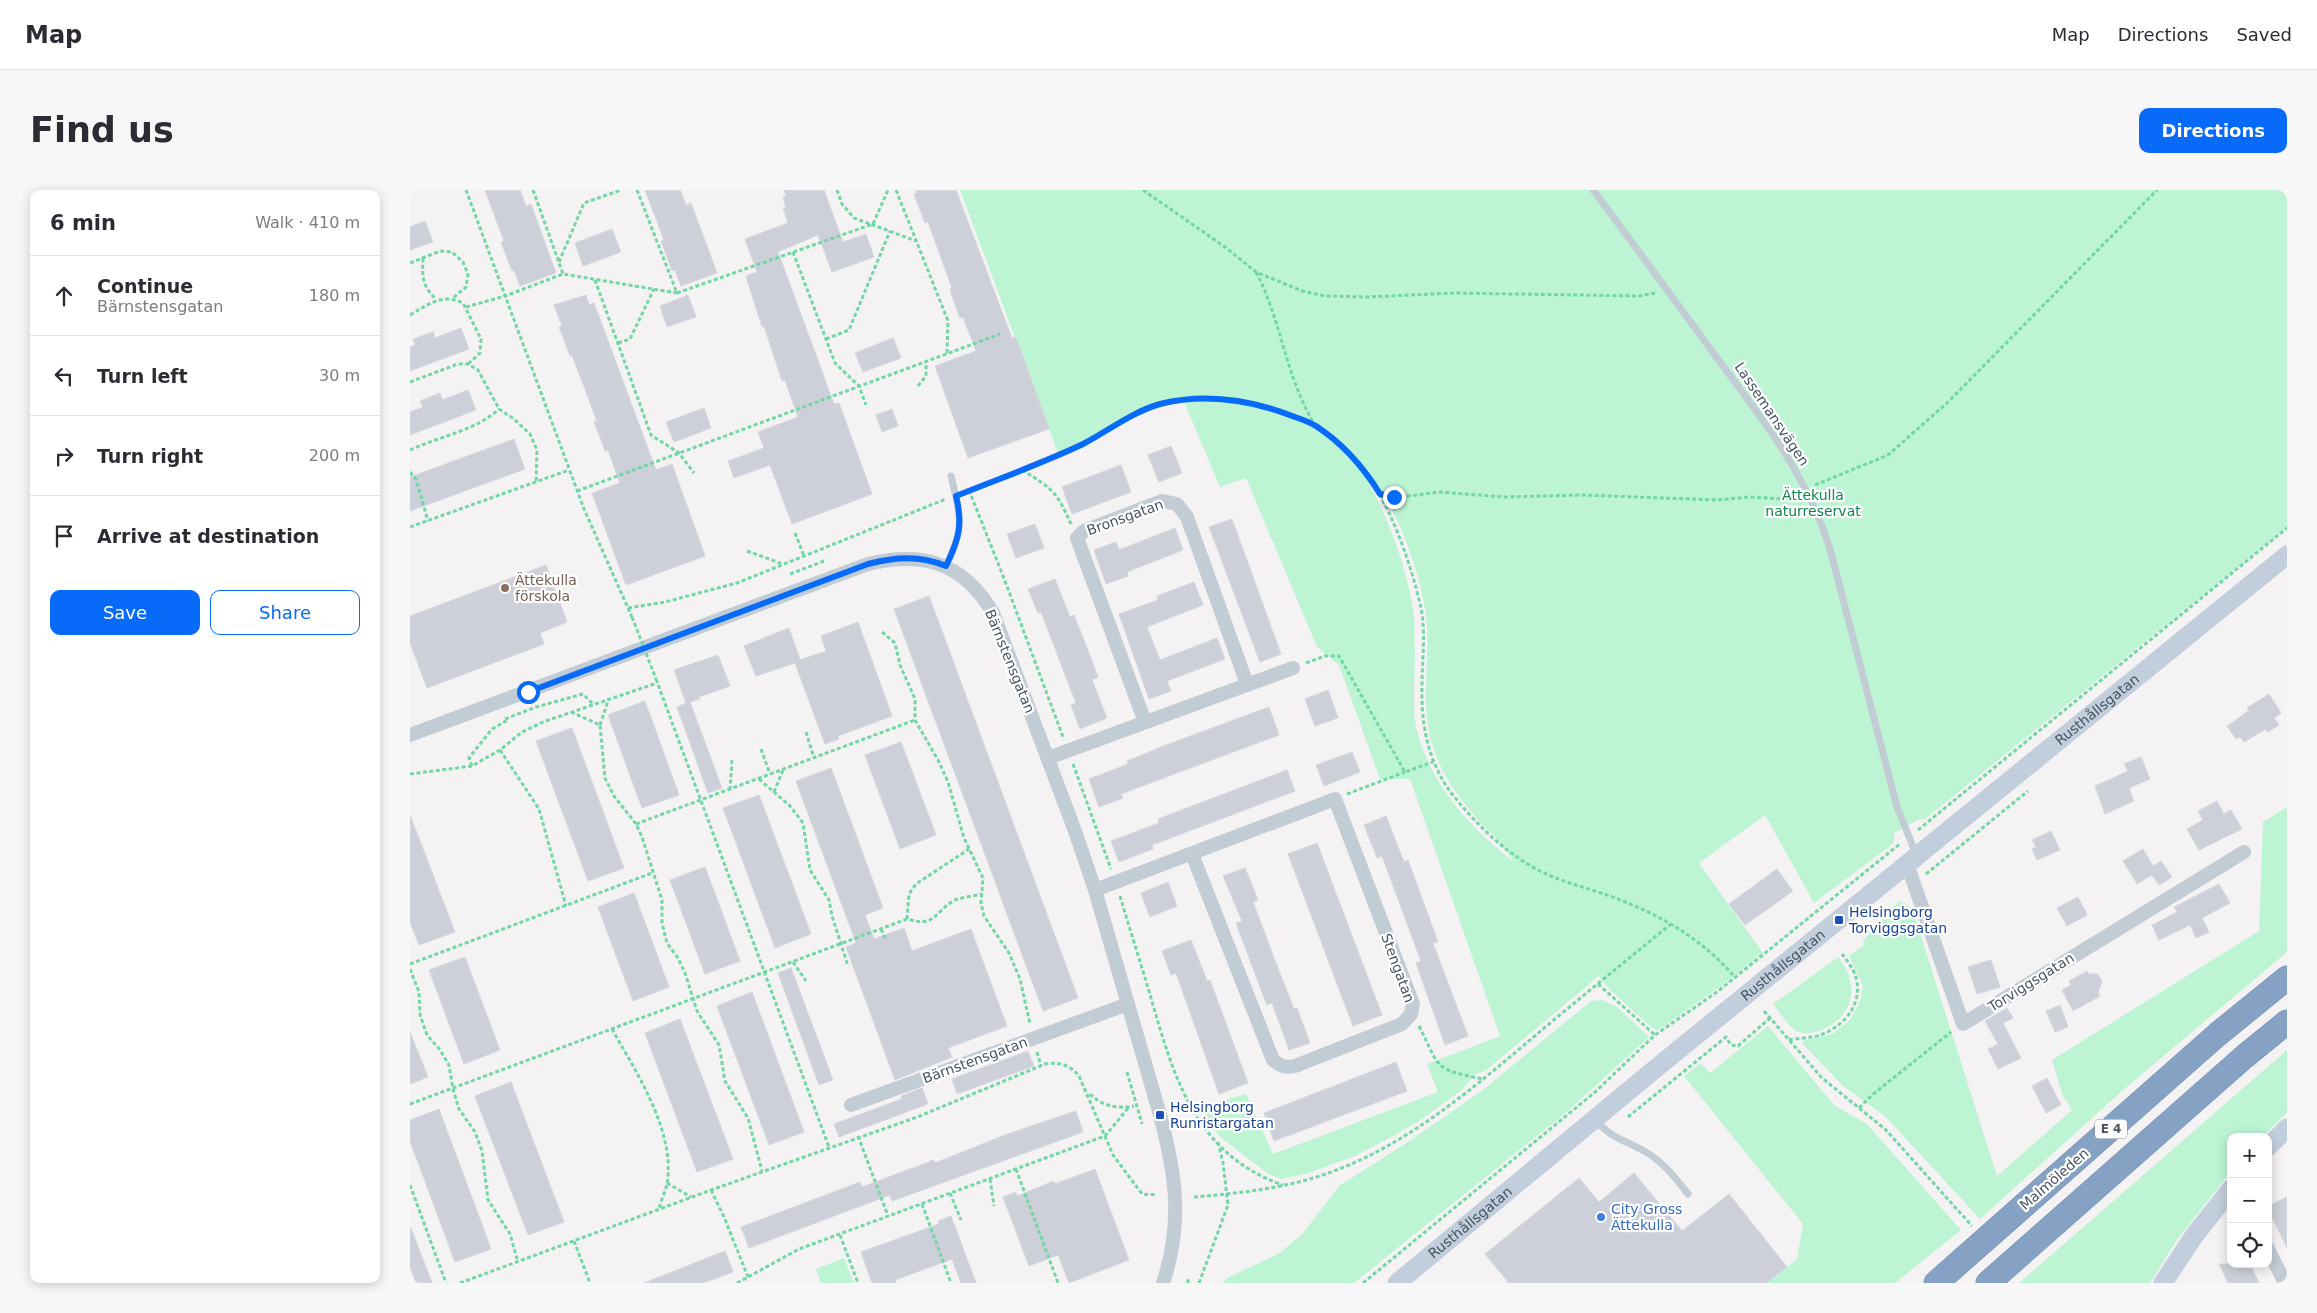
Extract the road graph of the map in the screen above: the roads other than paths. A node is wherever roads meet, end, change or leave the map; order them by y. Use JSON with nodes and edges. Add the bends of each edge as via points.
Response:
{"nodes":[{"id":1,"x":1593,"y":190,"type":"edge"},
{"id":2,"x":951,"y":476,"type":"dead end"},
{"id":3,"x":2287,"y":554,"type":"edge"},
{"id":4,"x":946,"y":566,"type":"junction"},
{"id":5,"x":1293,"y":668,"type":"road end"},
{"id":6,"x":1247,"y":684,"type":"junction"},
{"id":7,"x":1145,"y":722,"type":"junction"},
{"id":8,"x":410,"y":734,"type":"edge"},
{"id":9,"x":1048,"y":758,"type":"junction"},
{"id":10,"x":2244,"y":852,"type":"dead end"},
{"id":11,"x":1192,"y":854,"type":"junction"},
{"id":12,"x":1912,"y":860,"type":"junction"},
{"id":13,"x":1095,"y":890,"type":"junction"},
{"id":14,"x":2287,"y":978,"type":"edge"},
{"id":15,"x":1128,"y":1004,"type":"junction"},
{"id":16,"x":2287,"y":1022,"type":"edge"},
{"id":17,"x":851,"y":1105,"type":"dead end"},
{"id":18,"x":1595,"y":1120,"type":"junction"},
{"id":19,"x":2287,"y":1128,"type":"edge"},
{"id":20,"x":2272,"y":1143,"type":"edge"},
{"id":21,"x":1688,"y":1194,"type":"dead end"},
{"id":22,"x":2227,"y":1194,"type":"edge"},
{"id":23,"x":2272,"y":1257,"type":"edge"},
{"id":24,"x":1163,"y":1283,"type":"edge"},
{"id":25,"x":1396,"y":1283,"type":"edge"},
{"id":26,"x":1936,"y":1283,"type":"edge"},
{"id":27,"x":1988,"y":1283,"type":"edge"},
{"id":28,"x":2163,"y":1283,"type":"edge"},
{"id":29,"x":2285,"y":1283,"type":"edge"}],
"edges":[{"from":1,"to":12,"type":"lane","name":"Lassemansvägen","via":[[1779,443],[1821,520]]},
{"from":2,"to":4,"type":"lane","via":[[960,514],[960,530]]},
{"from":3,"to":12,"type":"main road","name":"Rusthållsgatan"},
{"from":4,"to":8,"type":"street","name":"Bärnstensgatan","via":[[923,558],[868,564]]},
{"from":4,"to":9,"type":"street","name":"Bärnstensgatan","via":[[971,583],[993,613]]},
{"from":5,"to":6,"type":"street"},
{"from":6,"to":7,"type":"street"},
{"from":6,"to":7,"type":"street","name":"Bronsgatan","via":[[1187,517],[1177,504],[1162,501],[1084,531],[1077,538]]},
{"from":7,"to":9,"type":"street"},
{"from":9,"to":13,"type":"street","name":"Bärnstensgatan"},
{"from":10,"to":12,"type":"street","name":"Torviggsgatan","via":[[1963,1024]]},
{"from":11,"to":11,"type":"street","name":"Stengatan","via":[[1335,799],[1412,1004],[1411,1014],[1402,1024],[1295,1066],[1288,1068],[1272,1060]]},
{"from":11,"to":13,"type":"street"},
{"from":12,"to":18,"type":"main road","name":"Rusthållsgatan"},
{"from":13,"to":15,"type":"street","name":"Bärnstensgatan"},
{"from":14,"to":26,"type":"highway","name":"Malmöleden","number":"E 4","via":[[2218,1034]]},
{"from":15,"to":17,"type":"street","name":"Bärnstensgatan"},
{"from":15,"to":24,"type":"street","via":[[1173,1172],[1176,1225]]},
{"from":16,"to":27,"type":"highway","number":"E 4"},
{"from":18,"to":21,"type":"lane","via":[[1610,1135],[1645,1151],[1668,1169]]},
{"from":18,"to":25,"type":"main road","name":"Rusthållsgatan"},
{"from":19,"to":20,"type":"main road"},
{"from":22,"to":28,"type":"main road"},
{"from":23,"to":29,"type":"street"}]}
